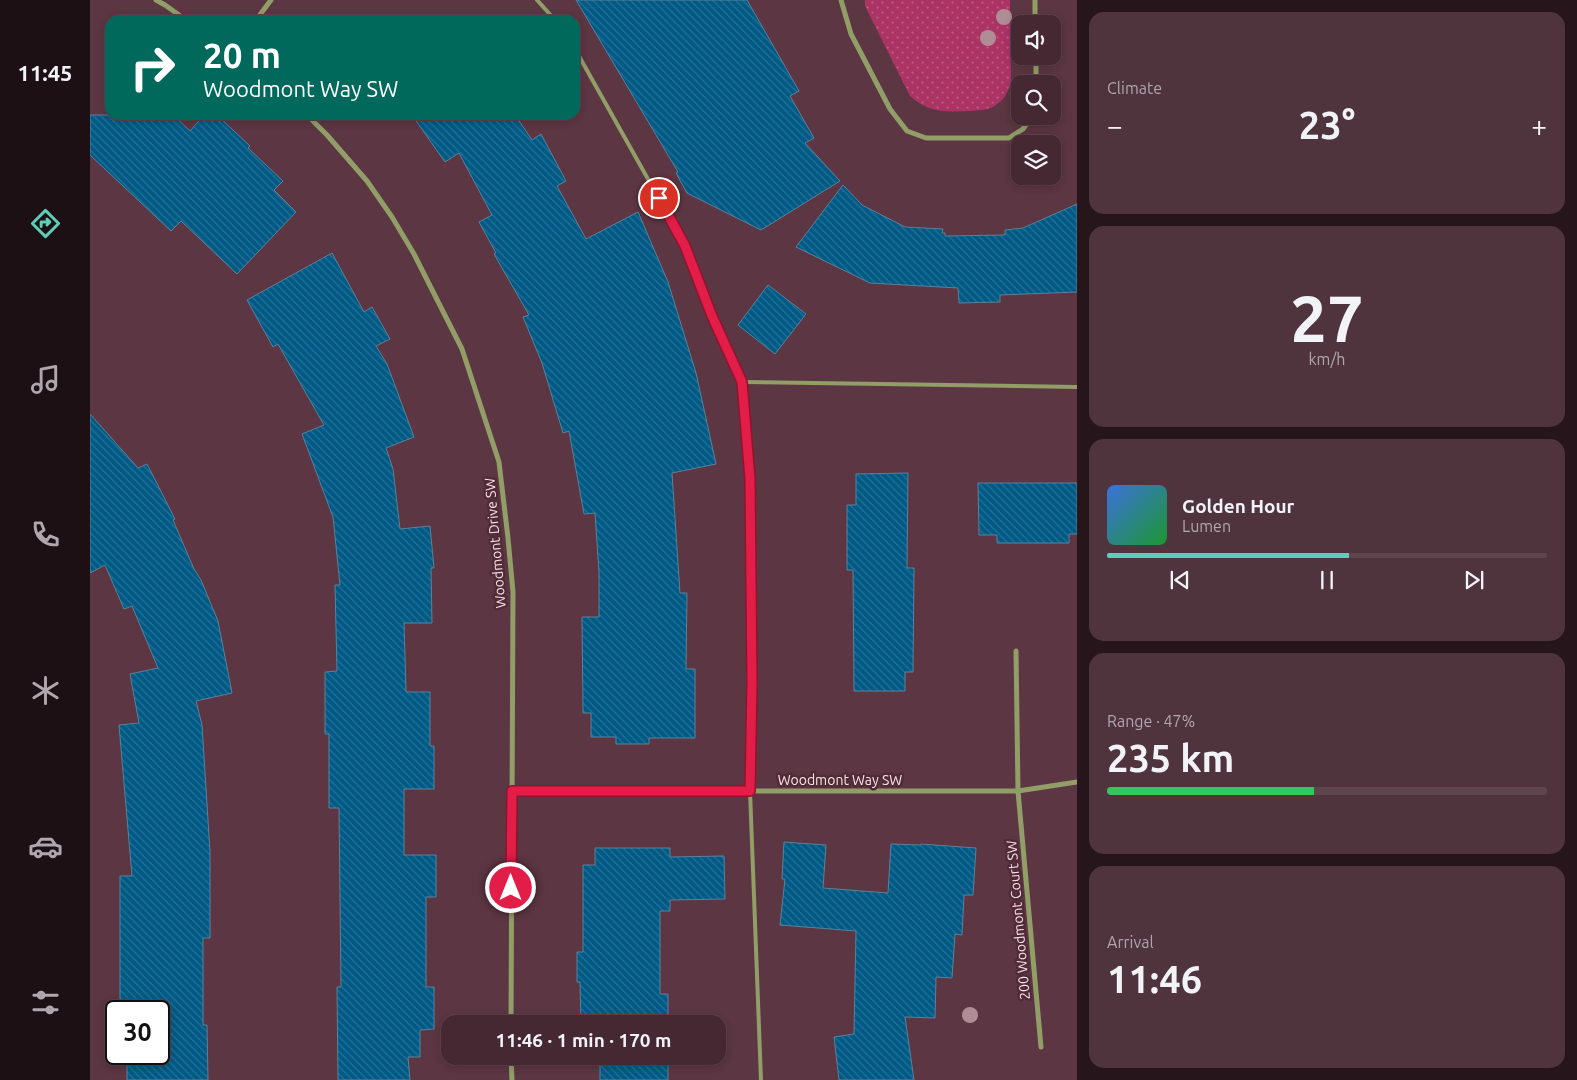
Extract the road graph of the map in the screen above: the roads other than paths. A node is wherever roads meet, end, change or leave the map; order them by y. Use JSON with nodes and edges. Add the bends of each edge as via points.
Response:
{"nodes":[{"id":1,"x":156,"y":0,"type":"edge"},
{"id":2,"x":271,"y":0,"type":"edge"},
{"id":3,"x":537,"y":0,"type":"edge"},
{"id":4,"x":841,"y":0,"type":"edge"},
{"id":5,"x":1035,"y":0,"type":"edge"},
{"id":6,"x":179,"y":15,"type":"edge"},
{"id":7,"x":260,"y":15,"type":"edge"},
{"id":8,"x":550,"y":15,"type":"edge"},
{"id":9,"x":1035,"y":15,"type":"edge"},
{"id":10,"x":580,"y":58,"type":"edge"},
{"id":11,"x":312,"y":120,"type":"edge"},
{"id":12,"x":1026,"y":125,"type":"edge"},
{"id":13,"x":742,"y":382,"type":"junction"},
{"id":14,"x":1077,"y":387,"type":"edge"},
{"id":15,"x":1016,"y":651,"type":"dead end"},
{"id":16,"x":1077,"y":782,"type":"edge"},
{"id":17,"x":512,"y":791,"type":"junction"},
{"id":18,"x":750,"y":791,"type":"junction"},
{"id":19,"x":1018,"y":791,"type":"junction"},
{"id":20,"x":511,"y":1015,"type":"edge"},
{"id":21,"x":1041,"y":1047,"type":"dead end"},
{"id":22,"x":511,"y":1065,"type":"edge"},
{"id":23,"x":512,"y":1080,"type":"edge"},
{"id":24,"x":761,"y":1080,"type":"edge"}],
"edges":[{"from":1,"to":6,"type":"street"},
{"from":2,"to":7,"type":"street"},
{"from":3,"to":8,"type":"lane"},
{"from":4,"to":12,"type":"street","via":[[850,34],[890,108],[907,131],[926,138],[1009,138]]},
{"from":5,"to":9,"type":"street"},
{"from":10,"to":13,"type":"lane","via":[[685,246]]},
{"from":11,"to":17,"type":"street","name":"Woodmont Drive SW","via":[[367,181],[414,254],[462,349],[499,462],[513,592]]},
{"from":13,"to":14,"type":"lane"},
{"from":13,"to":18,"type":"lane","via":[[750,479]]},
{"from":15,"to":19,"type":"street","name":"200 Woodmont Court SW"},
{"from":16,"to":19,"type":"street","name":"Woodmont Way SW"},
{"from":17,"to":18,"type":"street","name":"Woodmont Way SW"},
{"from":17,"to":20,"type":"street","name":"Woodmont Drive SW"},
{"from":18,"to":19,"type":"street","name":"Woodmont Way SW"},
{"from":18,"to":24,"type":"lane"},
{"from":19,"to":21,"type":"street","name":"200 Woodmont Court SW"},
{"from":22,"to":23,"type":"street"}]}
